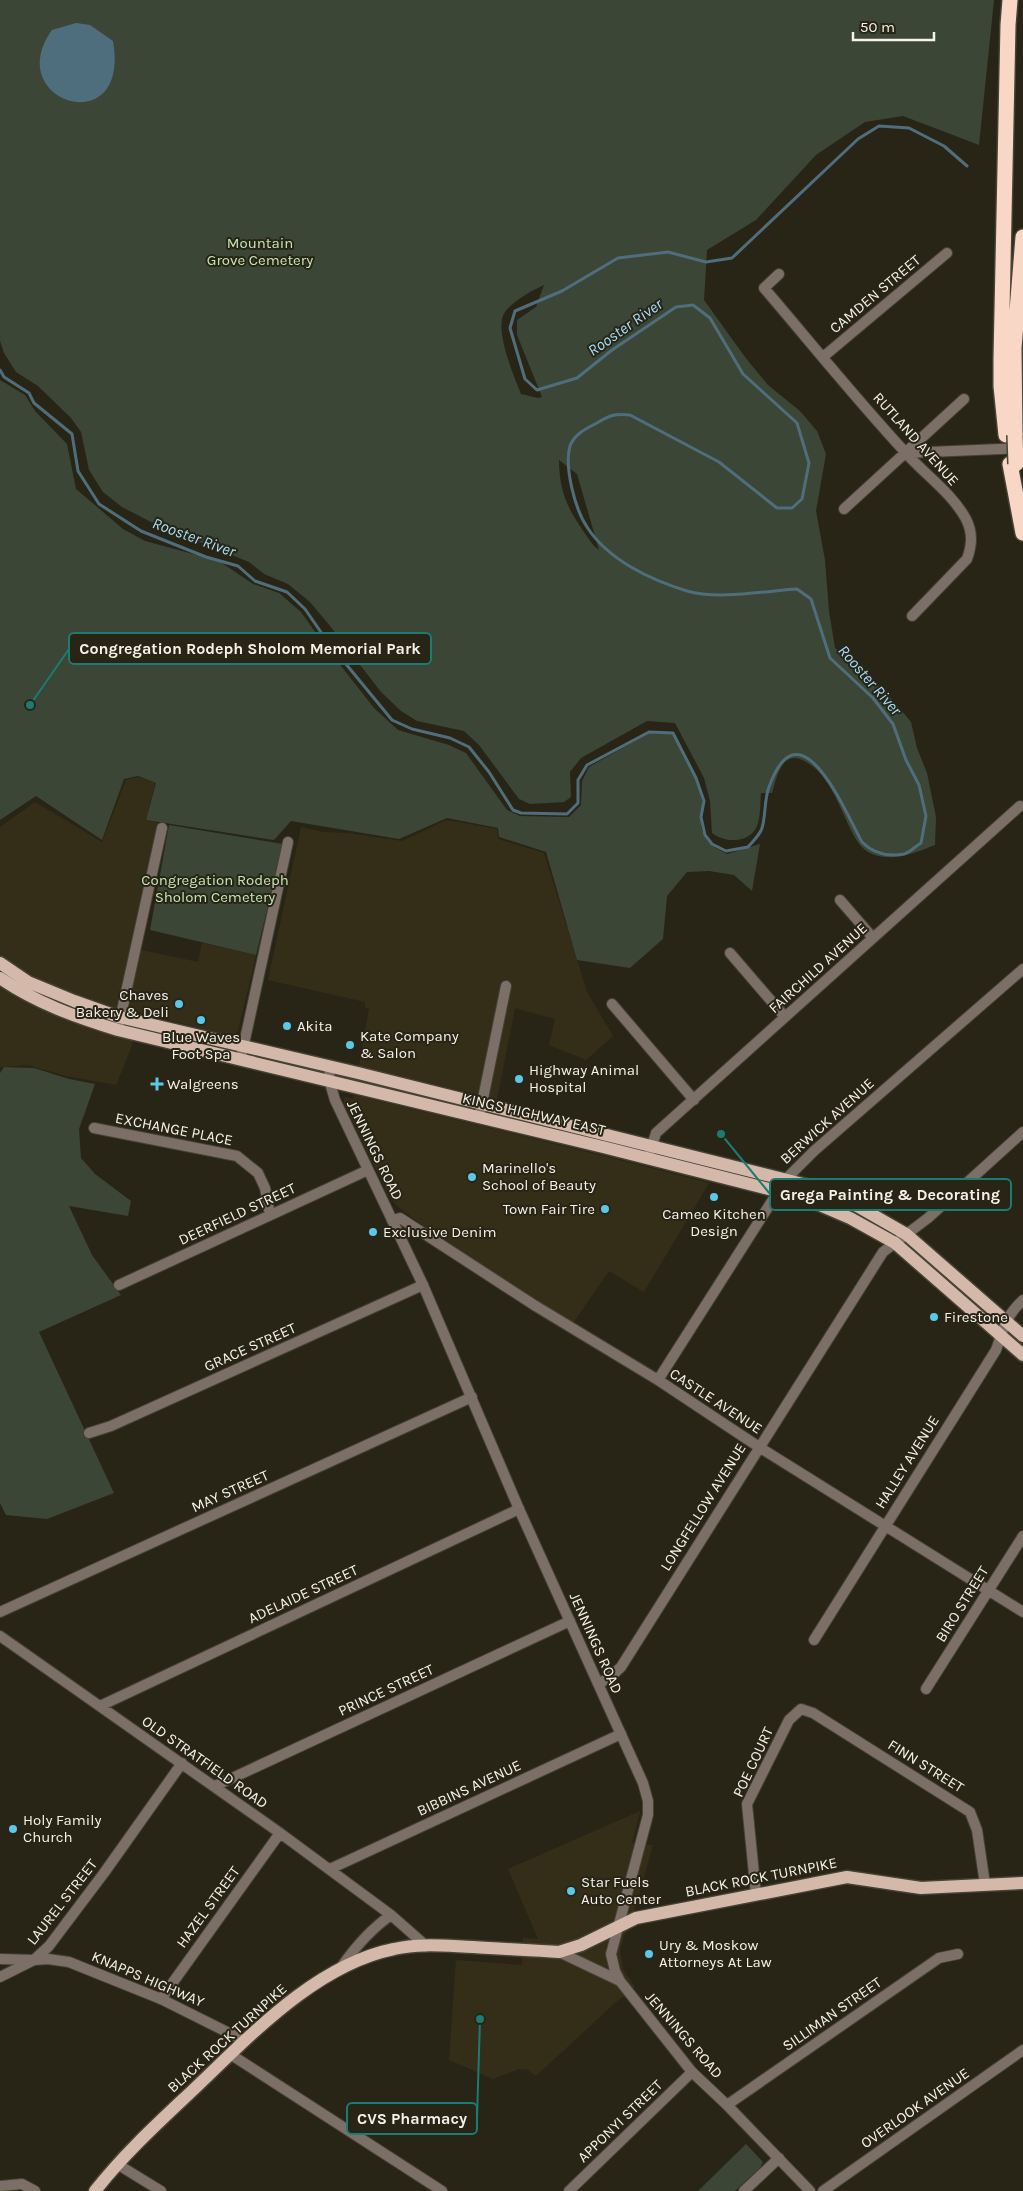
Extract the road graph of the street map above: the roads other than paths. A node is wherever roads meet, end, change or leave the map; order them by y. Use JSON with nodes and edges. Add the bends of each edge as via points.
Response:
{"nodes":[{"id":1,"x":1010,"y":0,"type":"edge"},
{"id":2,"x":1023,"y":237,"type":"edge"},
{"id":3,"x":946,"y":253,"type":"dead end"},
{"id":4,"x":779,"y":274,"type":"dead end"},
{"id":5,"x":823,"y":357,"type":"junction"},
{"id":6,"x":964,"y":399,"type":"dead end"},
{"id":7,"x":1010,"y":435,"type":"junction"},
{"id":8,"x":1023,"y":448,"type":"edge"},
{"id":9,"x":905,"y":453,"type":"junction"},
{"id":10,"x":1013,"y":464,"type":"junction"},
{"id":11,"x":844,"y":509,"type":"dead end"},
{"id":12,"x":1023,"y":528,"type":"edge"},
{"id":13,"x":1023,"y":533,"type":"edge"},
{"id":14,"x":912,"y":616,"type":"dead end"},
{"id":15,"x":1020,"y":806,"type":"dead end"},
{"id":16,"x":162,"y":828,"type":"dead end"},
{"id":17,"x":288,"y":842,"type":"dead end"},
{"id":18,"x":840,"y":900,"type":"dead end"},
{"id":19,"x":873,"y":938,"type":"junction"},
{"id":20,"x":730,"y":953,"type":"dead end"},
{"id":21,"x":0,"y":963,"type":"edge"},
{"id":22,"x":1023,"y":969,"type":"edge"},
{"id":23,"x":0,"y":978,"type":"edge"},
{"id":24,"x":506,"y":986,"type":"dead end"},
{"id":25,"x":612,"y":1004,"type":"dead end"},
{"id":26,"x":786,"y":1017,"type":"junction"},
{"id":27,"x":119,"y":1023,"type":"junction"},
{"id":28,"x":242,"y":1053,"type":"junction"},
{"id":29,"x":330,"y":1067,"type":"junction"},
{"id":30,"x":329,"y":1080,"type":"junction"},
{"id":31,"x":694,"y":1100,"type":"junction"},
{"id":32,"x":482,"y":1104,"type":"junction"},
{"id":33,"x":479,"y":1118,"type":"junction"},
{"id":34,"x":94,"y":1128,"type":"dead end"},
{"id":35,"x":1023,"y":1132,"type":"edge"},
{"id":36,"x":651,"y":1146,"type":"junction"},
{"id":37,"x":649,"y":1159,"type":"junction"},
{"id":38,"x":368,"y":1170,"type":"junction"},
{"id":39,"x":786,"y":1179,"type":"junction"},
{"id":40,"x":777,"y":1191,"type":"junction"},
{"id":41,"x":270,"y":1215,"type":"junction"},
{"id":42,"x":392,"y":1220,"type":"junction"},
{"id":43,"x":906,"y":1234,"type":"junction"},
{"id":44,"x":895,"y":1243,"type":"junction"},
{"id":45,"x":423,"y":1285,"type":"junction"},
{"id":46,"x":119,"y":1286,"type":"dead end"},
{"id":47,"x":1023,"y":1300,"type":"edge"},
{"id":48,"x":1005,"y":1320,"type":"junction"},
{"id":49,"x":1001,"y":1336,"type":"junction"},
{"id":50,"x":1023,"y":1336,"type":"edge"},
{"id":51,"x":1023,"y":1355,"type":"edge"},
{"id":52,"x":658,"y":1380,"type":"junction"},
{"id":53,"x":472,"y":1397,"type":"junction"},
{"id":54,"x":89,"y":1433,"type":"dead end"},
{"id":55,"x":759,"y":1447,"type":"junction"},
{"id":56,"x":519,"y":1509,"type":"junction"},
{"id":57,"x":884,"y":1525,"type":"junction"},
{"id":58,"x":1023,"y":1536,"type":"edge"},
{"id":59,"x":988,"y":1591,"type":"junction"},
{"id":60,"x":0,"y":1612,"type":"edge"},
{"id":61,"x":1023,"y":1612,"type":"edge"},
{"id":62,"x":570,"y":1621,"type":"junction"},
{"id":63,"x":0,"y":1636,"type":"edge"},
{"id":64,"x":814,"y":1640,"type":"dead end"},
{"id":65,"x":598,"y":1683,"type":"junction"},
{"id":66,"x":926,"y":1689,"type":"dead end"},
{"id":67,"x":100,"y":1706,"type":"junction"},
{"id":68,"x":801,"y":1710,"type":"joint"},
{"id":69,"x":621,"y":1734,"type":"junction"},
{"id":70,"x":182,"y":1763,"type":"junction"},
{"id":71,"x":215,"y":1786,"type":"junction"},
{"id":72,"x":280,"y":1833,"type":"junction"},
{"id":73,"x":330,"y":1869,"type":"junction"},
{"id":74,"x":1023,"y":1883,"type":"edge"},
{"id":75,"x":985,"y":1884,"type":"junction"},
{"id":76,"x":756,"y":1894,"type":"junction"},
{"id":77,"x":391,"y":1915,"type":"junction"},
{"id":78,"x":618,"y":1926,"type":"junction"},
{"id":79,"x":424,"y":1944,"type":"junction"},
{"id":80,"x":560,"y":1952,"type":"junction"},
{"id":81,"x":958,"y":1954,"type":"dead end"},
{"id":82,"x":0,"y":1959,"type":"edge"},
{"id":83,"x":34,"y":1960,"type":"junction"},
{"id":84,"x":342,"y":1966,"type":"junction"},
{"id":85,"x":0,"y":1977,"type":"edge"},
{"id":86,"x":620,"y":1981,"type":"junction"},
{"id":87,"x":160,"y":1999,"type":"junction"},
{"id":88,"x":245,"y":2041,"type":"junction"},
{"id":89,"x":1023,"y":2050,"type":"edge"},
{"id":90,"x":230,"y":2054,"type":"junction"},
{"id":91,"x":692,"y":2072,"type":"junction"},
{"id":92,"x":727,"y":2105,"type":"junction"},
{"id":93,"x":779,"y":2158,"type":"junction"},
{"id":94,"x":117,"y":2164,"type":"junction"},
{"id":95,"x":0,"y":2186,"type":"edge"},
{"id":96,"x":35,"y":2191,"type":"edge"},
{"id":97,"x":95,"y":2191,"type":"edge"},
{"id":98,"x":161,"y":2191,"type":"edge"},
{"id":99,"x":442,"y":2191,"type":"edge"},
{"id":100,"x":569,"y":2191,"type":"edge"},
{"id":101,"x":744,"y":2191,"type":"edge"},
{"id":102,"x":810,"y":2191,"type":"edge"},
{"id":103,"x":823,"y":2191,"type":"edge"}],
"edges":[{"from":1,"to":7,"type":"highway","via":[[1001,359],[1001,386]]},
{"from":2,"to":7,"type":"highway"},
{"from":3,"to":5,"type":"street","name":"CAMDEN STREET"},
{"from":4,"to":5,"type":"street","name":"RUTLAND AVENUE","via":[[764,288]]},
{"from":5,"to":9,"type":"street","name":"RUTLAND AVENUE"},
{"from":6,"to":9,"type":"street"},
{"from":7,"to":10,"type":"highway","bridge":true},
{"from":8,"to":9,"type":"street"},
{"from":9,"to":11,"type":"street"},
{"from":9,"to":14,"type":"street","name":"RUTLAND AVENUE","via":[[960,509],[972,534],[967,559]]},
{"from":10,"to":12,"type":"highway"},
{"from":10,"to":13,"type":"highway"},
{"from":15,"to":19,"type":"street","name":"FAIRCHILD AVENUE"},
{"from":16,"to":27,"type":"street"},
{"from":17,"to":28,"type":"street"},
{"from":18,"to":19,"type":"street"},
{"from":19,"to":26,"type":"street","name":"FAIRCHILD AVENUE"},
{"from":20,"to":26,"type":"street"},
{"from":21,"to":27,"type":"main road","name":"KINGS HIGHWAY EAST","via":[[28,982]]},
{"from":22,"to":39,"type":"street","name":"BERWICK AVENUE"},
{"from":23,"to":27,"type":"main road","name":"KINGS HIGHWAY EAST","via":[[20,992],[68,1015]]},
{"from":24,"to":32,"type":"street"},
{"from":25,"to":31,"type":"street"},
{"from":26,"to":31,"type":"street","name":"FAIRCHILD AVENUE"},
{"from":27,"to":28,"type":"main road","name":"KINGS HIGHWAY EAST"},
{"from":28,"to":29,"type":"main road","name":"KINGS HIGHWAY EAST"},
{"from":28,"to":30,"type":"main road","name":"KINGS HIGHWAY EAST"},
{"from":29,"to":30,"type":"street","name":"JENNINGS ROAD"},
{"from":29,"to":32,"type":"main road","name":"KINGS HIGHWAY EAST"},
{"from":30,"to":33,"type":"main road","name":"KINGS HIGHWAY EAST"},
{"from":30,"to":38,"type":"street","name":"JENNINGS ROAD","via":[[334,1100]]},
{"from":31,"to":36,"type":"street","name":"FAIRCHILD AVENUE","via":[[656,1133]]},
{"from":32,"to":33,"type":"street"},
{"from":32,"to":36,"type":"main road","name":"KINGS HIGHWAY EAST"},
{"from":33,"to":37,"type":"main road","name":"KINGS HIGHWAY EAST"},
{"from":34,"to":41,"type":"street","name":"EXCHANGE PLACE","via":[[237,1156],[258,1172]]},
{"from":35,"to":43,"type":"street","name":"LONGFELLOW AVENUE"},
{"from":36,"to":37,"type":"street","name":"FAIRCHILD AVENUE"},
{"from":36,"to":39,"type":"main road","name":"KINGS HIGHWAY EAST"},
{"from":37,"to":40,"type":"main road","name":"KINGS HIGHWAY EAST"},
{"from":38,"to":41,"type":"street","name":"DEERFIELD STREET"},
{"from":38,"to":42,"type":"street","name":"JENNINGS ROAD"},
{"from":39,"to":40,"type":"street","name":"BERWICK AVENUE"},
{"from":39,"to":43,"type":"main road","name":"KINGS HIGHWAY EAST","via":[[859,1208]]},
{"from":40,"to":44,"type":"main road","name":"KINGS HIGHWAY EAST","via":[[850,1218]]},
{"from":40,"to":52,"type":"street","name":"BERWICK AVENUE"},
{"from":41,"to":46,"type":"street","name":"DEERFIELD STREET"},
{"from":42,"to":45,"type":"street","name":"JENNINGS ROAD"},
{"from":42,"to":52,"type":"street","name":"CASTLE AVENUE","via":[[400,1218]]},
{"from":43,"to":44,"type":"street","name":"LONGFELLOW AVENUE"},
{"from":43,"to":48,"type":"main road","name":"KINGS HIGHWAY EAST"},
{"from":44,"to":49,"type":"main road","name":"KINGS HIGHWAY EAST"},
{"from":44,"to":55,"type":"street","name":"LONGFELLOW AVENUE","via":[[883,1252]]},
{"from":45,"to":53,"type":"street","name":"JENNINGS ROAD"},
{"from":45,"to":54,"type":"street","name":"GRACE STREET","via":[[112,1426]]},
{"from":47,"to":48,"type":"street","name":"HALLEY AVENUE"},
{"from":48,"to":49,"type":"street","name":"HALLEY AVENUE"},
{"from":48,"to":50,"type":"main road","name":"KINGS HIGHWAY EAST"},
{"from":49,"to":51,"type":"main road","name":"KINGS HIGHWAY EAST"},
{"from":49,"to":57,"type":"street","name":"HALLEY AVENUE","via":[[996,1350]]},
{"from":52,"to":55,"type":"street","name":"CASTLE AVENUE"},
{"from":53,"to":56,"type":"street","name":"JENNINGS ROAD"},
{"from":53,"to":60,"type":"street","name":"MAY STREET"},
{"from":55,"to":57,"type":"street","name":"CASTLE AVENUE"},
{"from":55,"to":65,"type":"street","name":"LONGFELLOW AVENUE","via":[[620,1667],[608,1679]]},
{"from":56,"to":62,"type":"street","name":"JENNINGS ROAD"},
{"from":56,"to":67,"type":"street","name":"ADELAIDE STREET"},
{"from":57,"to":59,"type":"street","name":"CASTLE AVENUE"},
{"from":57,"to":64,"type":"street","name":"HALLEY AVENUE"},
{"from":58,"to":59,"type":"street","name":"BIRO STREET"},
{"from":59,"to":61,"type":"street","name":"CASTLE AVENUE"},
{"from":59,"to":66,"type":"street","name":"BIRO STREET"},
{"from":62,"to":65,"type":"street","name":"JENNINGS ROAD"},
{"from":62,"to":71,"type":"street","name":"PRINCE STREET"},
{"from":63,"to":67,"type":"street","name":"OLD STRATFIELD ROAD"},
{"from":65,"to":69,"type":"street","name":"JENNINGS ROAD"},
{"from":67,"to":70,"type":"street","name":"OLD STRATFIELD ROAD"},
{"from":68,"to":75,"type":"street","name":"FINN STREET","via":[[814,1713],[970,1812],[977,1830]]},
{"from":68,"to":76,"type":"street","name":"POE COURT","via":[[789,1720],[747,1804]]},
{"from":69,"to":73,"type":"street","name":"BIBBINS AVENUE"},
{"from":69,"to":78,"type":"street","name":"JENNINGS ROAD","via":[[643,1783],[648,1814]]},
{"from":70,"to":71,"type":"street","name":"OLD STRATFIELD ROAD"},
{"from":70,"to":83,"type":"street","name":"LAUREL STREET","via":[[104,1873],[49,1946]]},
{"from":71,"to":72,"type":"street","name":"OLD STRATFIELD ROAD"},
{"from":72,"to":73,"type":"street","name":"OLD STRATFIELD ROAD"},
{"from":72,"to":87,"type":"street","name":"HAZEL STREET"},
{"from":73,"to":77,"type":"street","name":"OLD STRATFIELD ROAD"},
{"from":74,"to":75,"type":"main road","name":"BLACK ROCK TURNPIKE"},
{"from":75,"to":76,"type":"main road","name":"BLACK ROCK TURNPIKE","via":[[921,1888],[847,1877]]},
{"from":76,"to":78,"type":"main road","name":"BLACK ROCK TURNPIKE","via":[[636,1918]]},
{"from":77,"to":79,"type":"street","name":"OLD STRATFIELD ROAD"},
{"from":77,"to":84,"type":"street","via":[[356,1946]]},
{"from":78,"to":80,"type":"main road","name":"BLACK ROCK TURNPIKE"},
{"from":78,"to":86,"type":"street","name":"JENNINGS ROAD","via":[[611,1954]]},
{"from":79,"to":80,"type":"main road","name":"BLACK ROCK TURNPIKE"},
{"from":79,"to":84,"type":"main road","name":"BLACK ROCK TURNPIKE","via":[[365,1956]]},
{"from":80,"to":86,"type":"street"},
{"from":81,"to":92,"type":"street","name":"SILLIMAN STREET","via":[[939,1958]]},
{"from":82,"to":83,"type":"street","name":"KNAPPS HIGHWAY"},
{"from":83,"to":85,"type":"street","name":"KNAPPS HIGHWAY"},
{"from":83,"to":87,"type":"street","name":"KNAPPS HIGHWAY","via":[[69,1962]]},
{"from":84,"to":88,"type":"main road","name":"BLACK ROCK TURNPIKE"},
{"from":86,"to":91,"type":"street","name":"JENNINGS ROAD"},
{"from":87,"to":88,"type":"street","name":"KNAPPS HIGHWAY"},
{"from":88,"to":90,"type":"main road","name":"BLACK ROCK TURNPIKE"},
{"from":89,"to":103,"type":"street","name":"OVERLOOK AVENUE"},
{"from":90,"to":94,"type":"main road","name":"BLACK ROCK TURNPIKE"},
{"from":90,"to":99,"type":"street"},
{"from":91,"to":92,"type":"street","name":"JENNINGS ROAD"},
{"from":91,"to":100,"type":"street","name":"APPONYI STREET"},
{"from":92,"to":93,"type":"street","name":"JENNINGS ROAD"},
{"from":93,"to":101,"type":"street"},
{"from":93,"to":102,"type":"street","name":"JENNINGS ROAD"},
{"from":94,"to":97,"type":"main road","name":"BLACK ROCK TURNPIKE"},
{"from":94,"to":98,"type":"street"},
{"from":95,"to":96,"type":"street","via":[[22,2184]]}]}
